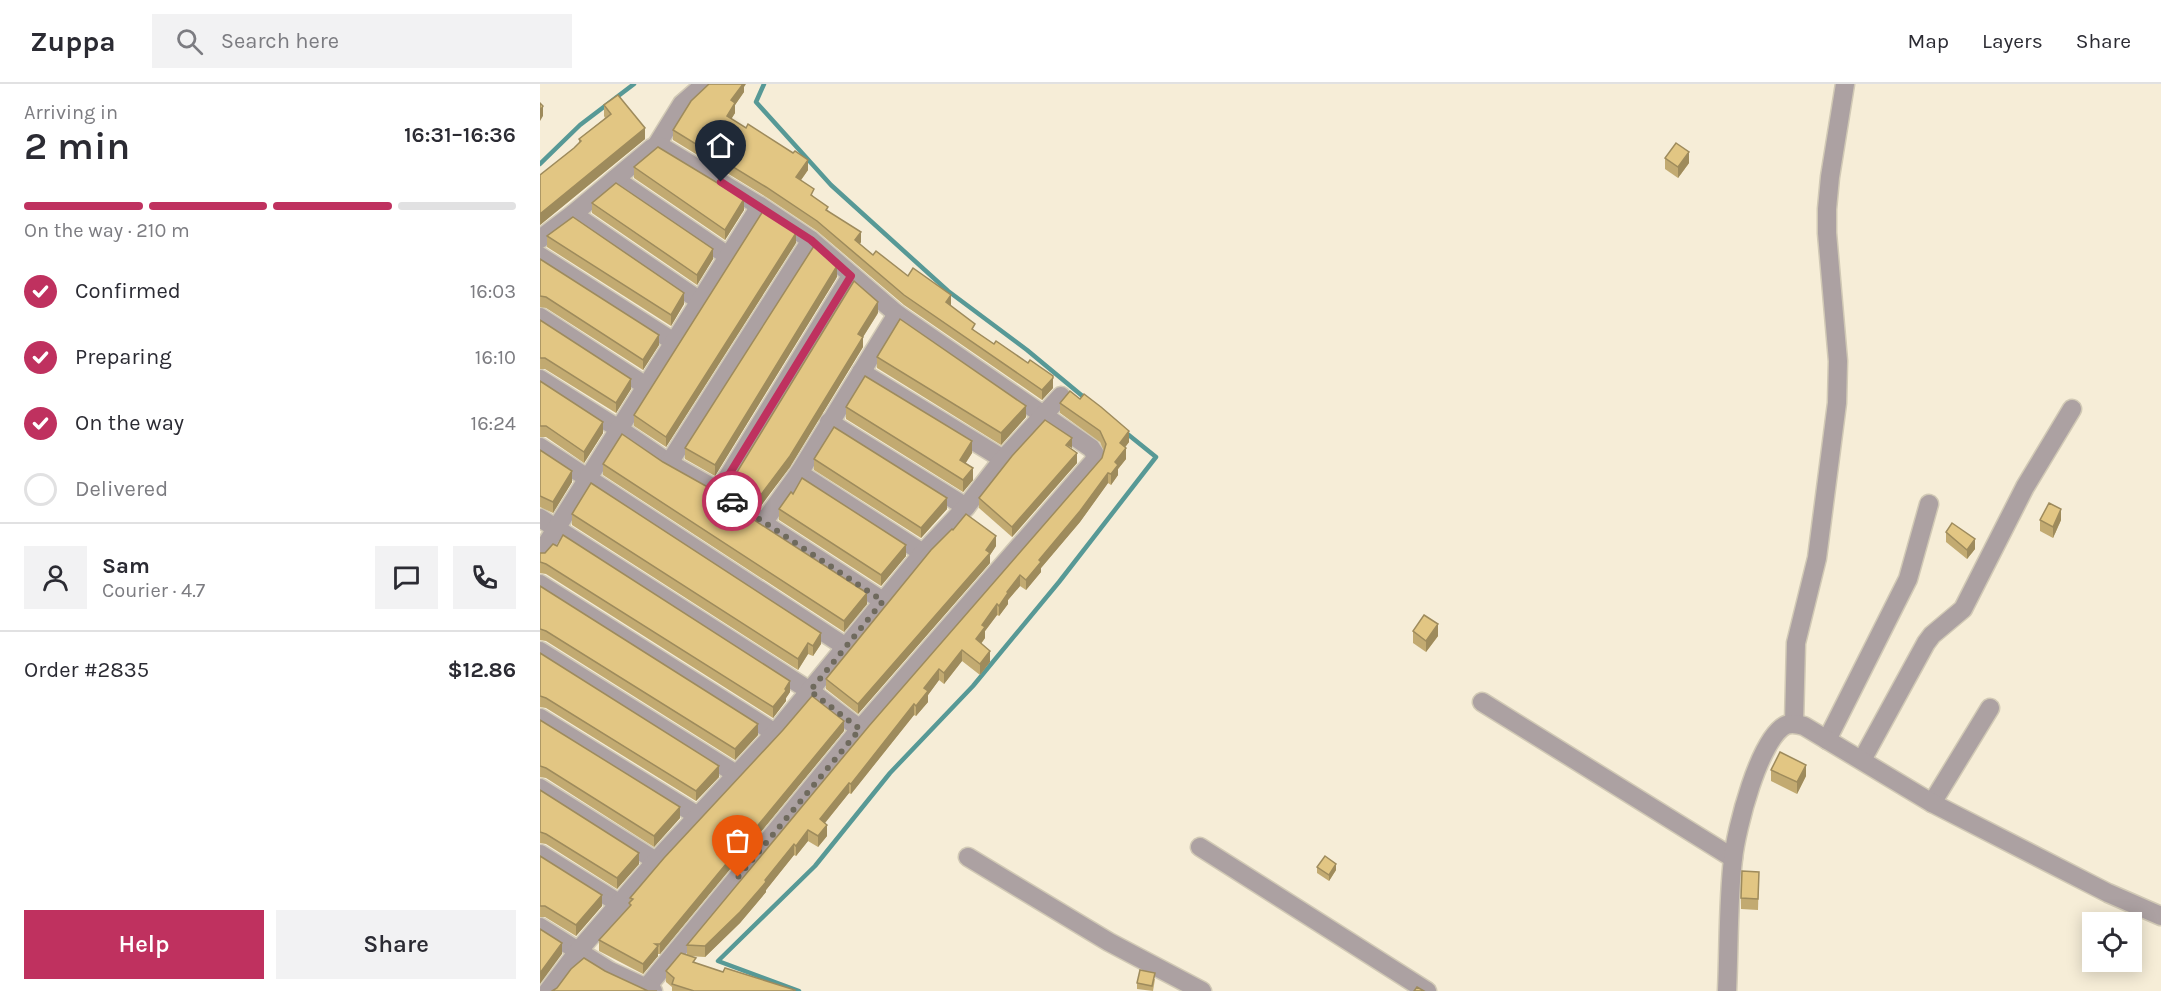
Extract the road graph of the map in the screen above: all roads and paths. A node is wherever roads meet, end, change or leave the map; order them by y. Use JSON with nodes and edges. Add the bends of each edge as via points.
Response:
{"nodes":[{"id":1,"x":705,"y":84,"type":"edge"},
{"id":2,"x":1845,"y":84,"type":"edge"},
{"id":3,"x":656,"y":146,"type":"junction"},
{"id":4,"x":615,"y":179,"type":"junction"},
{"id":5,"x":760,"y":206,"type":"junction"},
{"id":6,"x":573,"y":214,"type":"junction"},
{"id":7,"x":540,"y":239,"type":"edge"},
{"id":8,"x":811,"y":240,"type":"junction"},
{"id":9,"x":540,"y":256,"type":"edge"},
{"id":10,"x":728,"y":256,"type":"junction"},
{"id":11,"x":851,"y":276,"type":"junction"},
{"id":12,"x":700,"y":301,"type":"junction"},
{"id":13,"x":897,"y":314,"type":"junction"},
{"id":14,"x":540,"y":317,"type":"edge"},
{"id":15,"x":674,"y":342,"type":"junction"},
{"id":16,"x":861,"y":372,"type":"junction"},
{"id":17,"x":540,"y":379,"type":"edge"},
{"id":18,"x":646,"y":386,"type":"junction"},
{"id":19,"x":1061,"y":396,"type":"dead end"},
{"id":20,"x":2072,"y":409,"type":"dead end"},
{"id":21,"x":1043,"y":416,"type":"junction"},
{"id":22,"x":829,"y":422,"type":"junction"},
{"id":23,"x":619,"y":429,"type":"junction"},
{"id":24,"x":540,"y":447,"type":"edge"},
{"id":25,"x":1003,"y":459,"type":"junction"},
{"id":26,"x":669,"y":463,"type":"junction"},
{"id":27,"x":799,"y":472,"type":"junction"},
{"id":28,"x":588,"y":478,"type":"junction"},
{"id":29,"x":719,"y":491,"type":"junction"},
{"id":30,"x":1929,"y":504,"type":"dead end"},
{"id":31,"x":966,"y":507,"type":"junction"},
{"id":32,"x":540,"y":518,"type":"edge"},
{"id":33,"x":763,"y":523,"type":"junction"},
{"id":34,"x":556,"y":529,"type":"junction"},
{"id":35,"x":540,"y":554,"type":"edge"},
{"id":36,"x":923,"y":554,"type":"junction"},
{"id":37,"x":540,"y":584,"type":"edge"},
{"id":38,"x":883,"y":601,"type":"junction"},
{"id":39,"x":846,"y":647,"type":"junction"},
{"id":40,"x":540,"y":651,"type":"edge"},
{"id":41,"x":810,"y":691,"type":"junction"},
{"id":42,"x":1482,"y":702,"type":"dead end"},
{"id":43,"x":1990,"y":708,"type":"dead end"},
{"id":44,"x":540,"y":718,"type":"edge"},
{"id":45,"x":1794,"y":723,"type":"junction"},
{"id":46,"x":860,"y":729,"type":"junction"},
{"id":47,"x":775,"y":733,"type":"junction"},
{"id":48,"x":1827,"y":740,"type":"junction"},
{"id":49,"x":1862,"y":760,"type":"junction"},
{"id":50,"x":736,"y":774,"type":"junction"},
{"id":51,"x":540,"y":788,"type":"edge"},
{"id":52,"x":1932,"y":803,"type":"junction"},
{"id":53,"x":698,"y":816,"type":"junction"},
{"id":54,"x":1200,"y":847,"type":"dead end"},
{"id":55,"x":540,"y":854,"type":"edge"},
{"id":56,"x":968,"y":857,"type":"dead end"},
{"id":57,"x":1733,"y":858,"type":"junction"},
{"id":58,"x":656,"y":861,"type":"junction"},
{"id":59,"x":620,"y":904,"type":"junction"},
{"id":60,"x":2161,"y":916,"type":"edge"},
{"id":61,"x":540,"y":927,"type":"edge"},
{"id":62,"x":579,"y":950,"type":"junction"},
{"id":63,"x":650,"y":990,"type":"edge"},
{"id":64,"x":548,"y":991,"type":"edge"},
{"id":65,"x":1202,"y":991,"type":"edge"},
{"id":66,"x":1427,"y":991,"type":"edge"},
{"id":67,"x":1727,"y":991,"type":"edge"}],
"edges":[{"from":1,"to":3,"type":"street","via":[[682,104]]},
{"from":2,"to":45,"type":"street","via":[[1827,209],[1838,361],[1837,404],[1817,558],[1796,643]]},
{"from":3,"to":4,"type":"street"},
{"from":3,"to":5,"type":"street"},
{"from":4,"to":6,"type":"street"},
{"from":4,"to":10,"type":"street"},
{"from":5,"to":8,"type":"street"},
{"from":5,"to":10,"type":"street"},
{"from":6,"to":7,"type":"street"},
{"from":6,"to":12,"type":"street"},
{"from":8,"to":11,"type":"street"},
{"from":8,"to":26,"type":"street"},
{"from":9,"to":15,"type":"street"},
{"from":10,"to":12,"type":"street"},
{"from":11,"to":13,"type":"street"},
{"from":11,"to":29,"type":"street"},
{"from":12,"to":15,"type":"street"},
{"from":13,"to":16,"type":"street"},
{"from":13,"to":21,"type":"street"},
{"from":14,"to":18,"type":"street"},
{"from":15,"to":18,"type":"street"},
{"from":16,"to":22,"type":"street"},
{"from":16,"to":25,"type":"street"},
{"from":17,"to":23,"type":"street"},
{"from":18,"to":23,"type":"street"},
{"from":19,"to":21,"type":"street"},
{"from":20,"to":49,"type":"street","via":[[2025,487],[1963,609],[1926,643]]},
{"from":21,"to":25,"type":"street"},
{"from":21,"to":46,"type":"street","via":[[1091,448],[1094,461]]},
{"from":22,"to":27,"type":"street"},
{"from":22,"to":31,"type":"street"},
{"from":23,"to":26,"type":"street"},
{"from":23,"to":28,"type":"street"},
{"from":24,"to":28,"type":"street"},
{"from":25,"to":31,"type":"street"},
{"from":26,"to":29,"type":"street"},
{"from":27,"to":33,"type":"street"},
{"from":27,"to":36,"type":"street"},
{"from":28,"to":34,"type":"street"},
{"from":28,"to":39,"type":"street"},
{"from":29,"to":33,"type":"street"},
{"from":30,"to":48,"type":"street","via":[[1908,579]]},
{"from":31,"to":36,"type":"street"},
{"from":32,"to":34,"type":"street"},
{"from":33,"to":38,"type":"street"},
{"from":34,"to":35,"type":"street"},
{"from":34,"to":41,"type":"street"},
{"from":36,"to":38,"type":"street"},
{"from":37,"to":47,"type":"street"},
{"from":38,"to":39,"type":"street"},
{"from":39,"to":41,"type":"street"},
{"from":40,"to":50,"type":"street"},
{"from":41,"to":46,"type":"street"},
{"from":41,"to":47,"type":"street"},
{"from":42,"to":57,"type":"street"},
{"from":43,"to":52,"type":"street"},
{"from":44,"to":53,"type":"street"},
{"from":45,"to":48,"type":"street"},
{"from":45,"to":57,"type":"street","via":[[1777,733],[1758,764]]},
{"from":46,"to":63,"type":"street"},
{"from":47,"to":50,"type":"street"},
{"from":48,"to":49,"type":"street"},
{"from":49,"to":52,"type":"street"},
{"from":50,"to":53,"type":"street"},
{"from":51,"to":58,"type":"street"},
{"from":52,"to":60,"type":"street"},
{"from":53,"to":58,"type":"street"},
{"from":54,"to":66,"type":"street"},
{"from":55,"to":59,"type":"street"},
{"from":56,"to":65,"type":"street","via":[[1109,942]]},
{"from":57,"to":67,"type":"street"},
{"from":58,"to":59,"type":"street"},
{"from":59,"to":62,"type":"street"},
{"from":61,"to":62,"type":"street"},
{"from":62,"to":63,"type":"street","via":[[610,971]]},
{"from":62,"to":64,"type":"street"}]}
